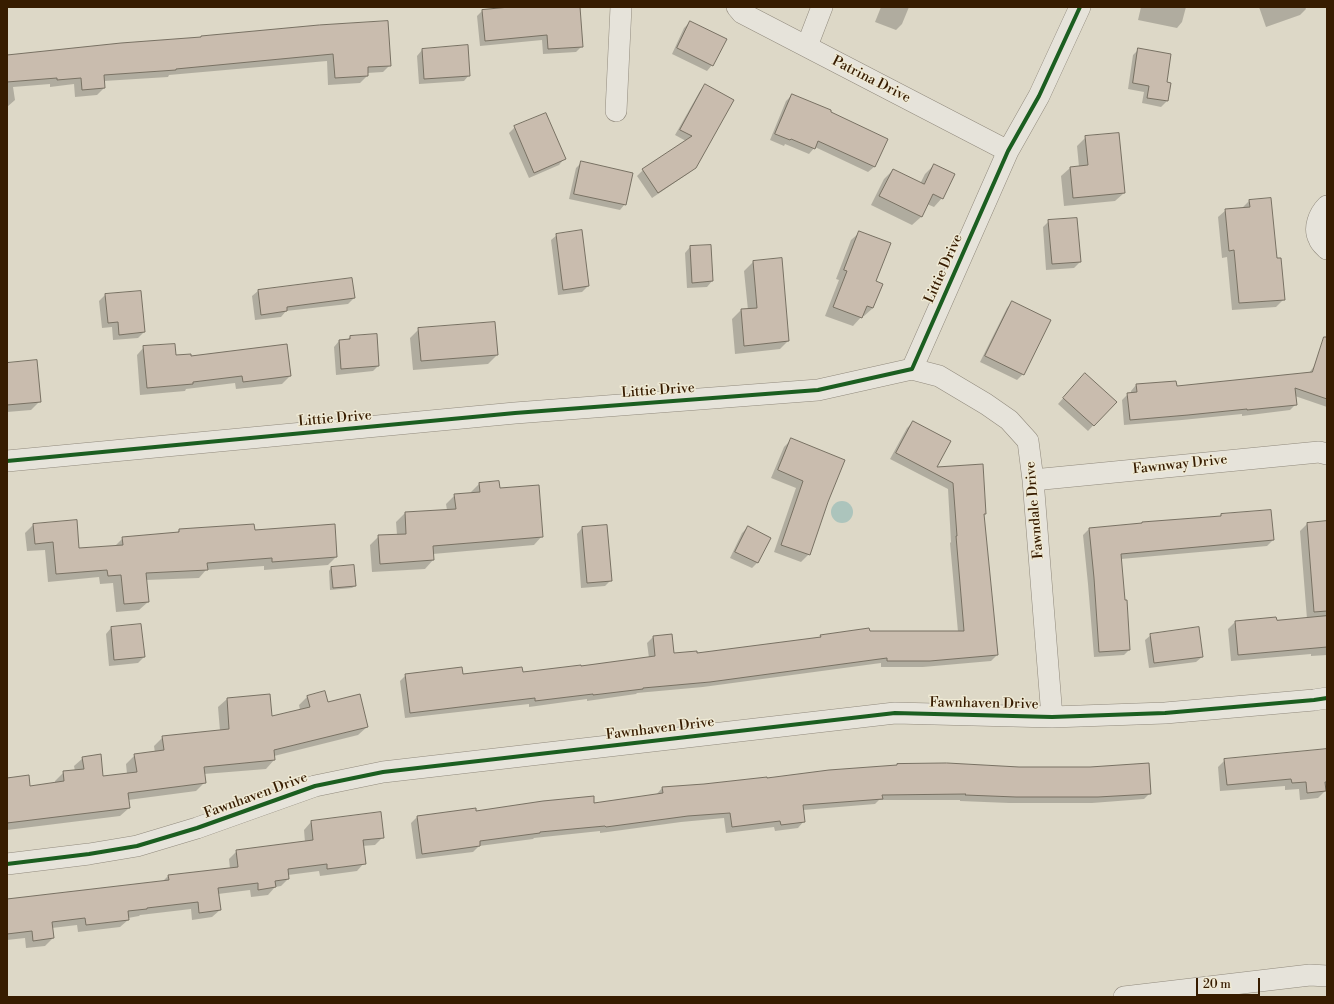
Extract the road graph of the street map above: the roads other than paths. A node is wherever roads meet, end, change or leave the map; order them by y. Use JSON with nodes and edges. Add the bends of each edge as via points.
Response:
{"nodes":[{"id":1,"x":621,"y":7,"type":"edge"},
{"id":2,"x":737,"y":7,"type":"edge"},
{"id":3,"x":822,"y":7,"type":"edge"},
{"id":4,"x":1080,"y":7,"type":"edge"},
{"id":5,"x":807,"y":46,"type":"junction"},
{"id":6,"x":616,"y":111,"type":"dead end"},
{"id":7,"x":1008,"y":151,"type":"junction"},
{"id":8,"x":1327,"y":206,"type":"edge"},
{"id":9,"x":1327,"y":249,"type":"edge"},
{"id":10,"x":912,"y":369,"type":"junction"},
{"id":11,"x":1327,"y":454,"type":"edge"},
{"id":12,"x":7,"y":461,"type":"edge"},
{"id":13,"x":1033,"y":480,"type":"junction"},
{"id":14,"x":1327,"y":698,"type":"edge"},
{"id":15,"x":1052,"y":717,"type":"junction"},
{"id":16,"x":7,"y":864,"type":"edge"},
{"id":17,"x":1318,"y":976,"type":"edge"},
{"id":18,"x":1124,"y":997,"type":"edge"}],
"edges":[{"from":1,"to":6,"type":"street"},
{"from":2,"to":5,"type":"street","name":"Patrina Drive","via":[[742,13]]},
{"from":3,"to":5,"type":"street"},
{"from":4,"to":7,"type":"street","name":"Littie Drive","via":[[1039,96]]},
{"from":5,"to":7,"type":"street","name":"Patrina Drive"},
{"from":7,"to":10,"type":"street","name":"Littie Drive"},
{"from":8,"to":9,"type":"street","via":[[1316,225],[1318,239]]},
{"from":10,"to":12,"type":"street","name":"Littie Drive","via":[[818,390],[515,413]]},
{"from":10,"to":13,"type":"street","name":"Fawndale Drive","via":[[939,376],[1009,420],[1028,441]]},
{"from":11,"to":13,"type":"street","name":"Fawnway Drive","via":[[1319,452],[1250,458]]},
{"from":13,"to":15,"type":"street","name":"Fawndale Drive"},
{"from":14,"to":15,"type":"street","name":"Fawnhaven Drive","via":[[1165,713]]},
{"from":15,"to":16,"type":"street","name":"Fawnhaven Drive","via":[[894,713],[383,772],[315,786],[198,828],[137,846]]},
{"from":17,"to":18,"type":"street"}]}
